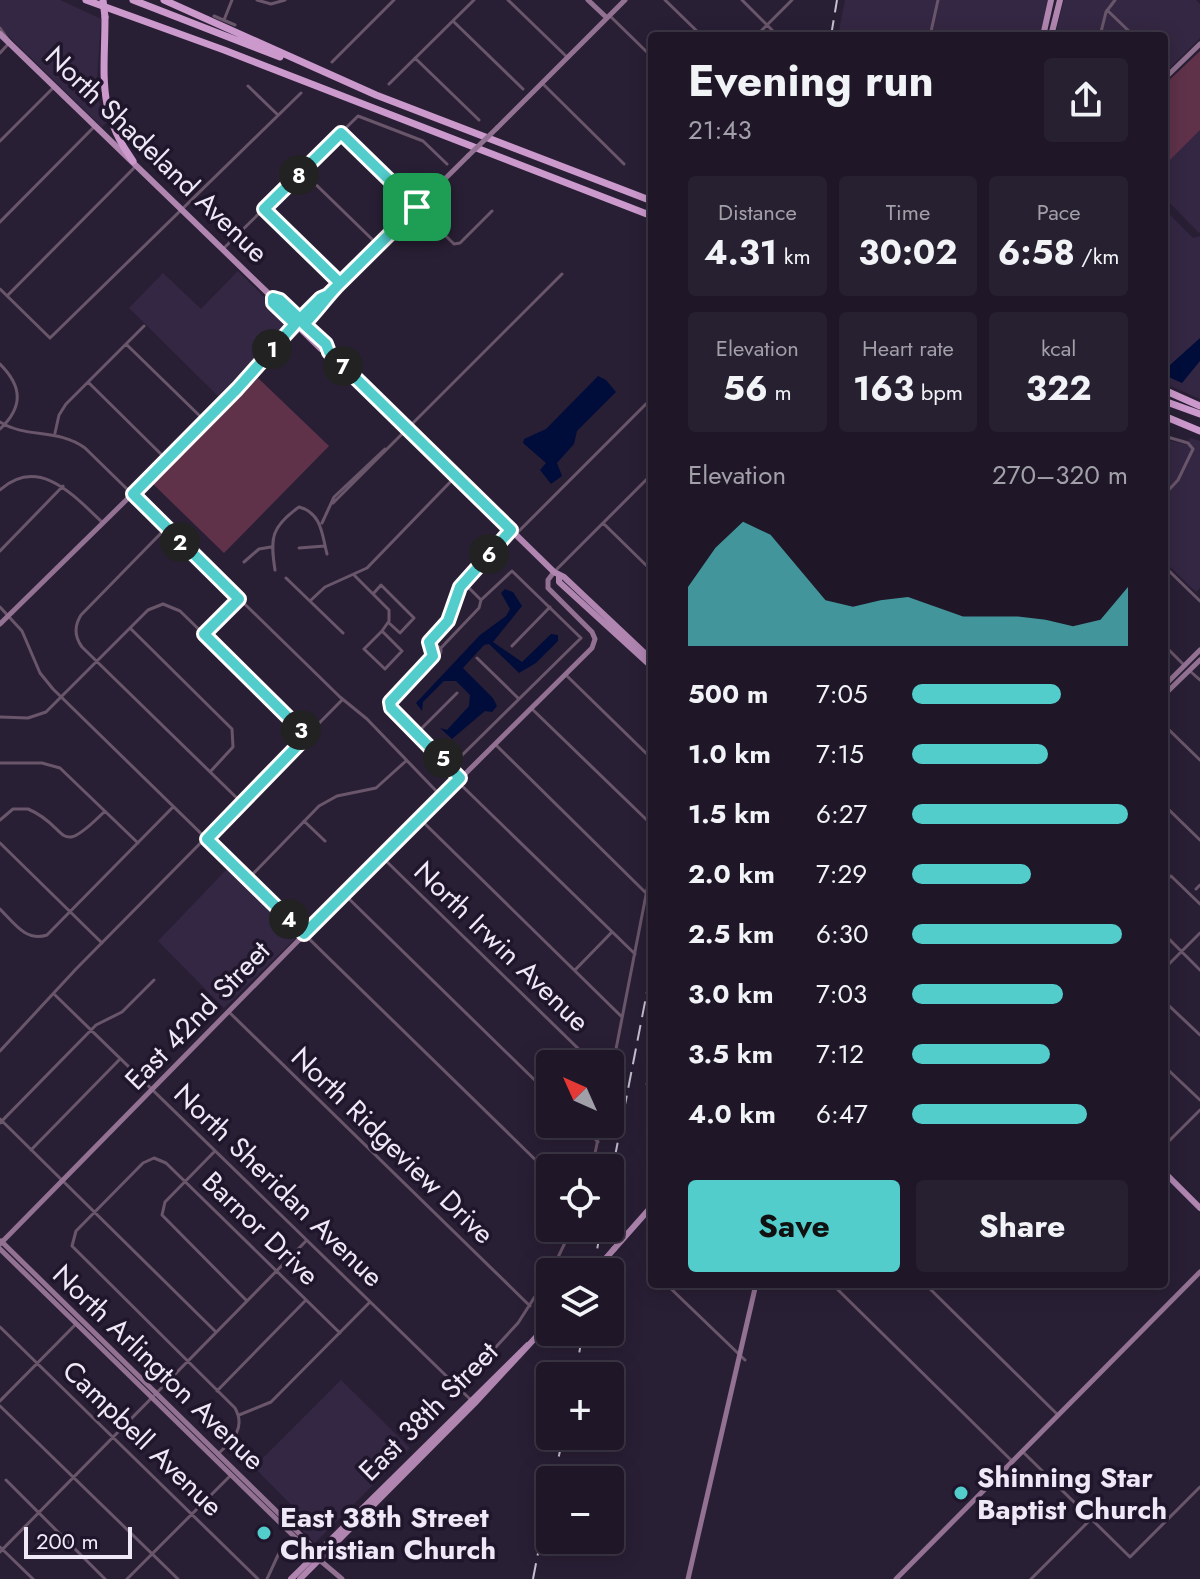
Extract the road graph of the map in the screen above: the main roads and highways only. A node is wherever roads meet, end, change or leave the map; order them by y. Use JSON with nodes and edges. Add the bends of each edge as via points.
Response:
{"nodes":[{"id":1,"x":86,"y":0,"type":"edge"},
{"id":2,"x":100,"y":0,"type":"edge"},
{"id":3,"x":133,"y":0,"type":"edge"},
{"id":4,"x":164,"y":0,"type":"edge"},
{"id":5,"x":588,"y":0,"type":"edge"},
{"id":6,"x":625,"y":0,"type":"edge"},
{"id":7,"x":1051,"y":0,"type":"edge"},
{"id":8,"x":1060,"y":0,"type":"edge"},
{"id":9,"x":127,"y":13,"type":"junction"},
{"id":10,"x":608,"y":17,"type":"junction"},
{"id":11,"x":1044,"y":32,"type":"edge"},
{"id":12,"x":1052,"y":32,"type":"edge"},
{"id":13,"x":0,"y":34,"type":"edge"},
{"id":14,"x":1200,"y":44,"type":"edge"},
{"id":15,"x":317,"y":69,"type":"junction"},
{"id":16,"x":1168,"y":75,"type":"edge"},
{"id":17,"x":112,"y":126,"type":"junction"},
{"id":18,"x":105,"y":133,"type":"junction"},
{"id":19,"x":135,"y":163,"type":"junction"},
{"id":20,"x":648,"y":199,"type":"edge"},
{"id":21,"x":648,"y":214,"type":"edge"},
{"id":22,"x":300,"y":324,"type":"junction"},
{"id":23,"x":1168,"y":392,"type":"edge"},
{"id":24,"x":1168,"y":402,"type":"edge"},
{"id":25,"x":1200,"y":406,"type":"edge"},
{"id":26,"x":1200,"y":414,"type":"edge"},
{"id":27,"x":1168,"y":419,"type":"edge"},
{"id":28,"x":1200,"y":431,"type":"edge"},
{"id":29,"x":556,"y":575,"type":"junction"},
{"id":30,"x":0,"y":624,"type":"edge"},
{"id":31,"x":1200,"y":650,"type":"edge"},
{"id":32,"x":648,"y":656,"type":"edge"},
{"id":33,"x":1200,"y":660,"type":"edge"},
{"id":34,"x":648,"y":663,"type":"edge"},
{"id":35,"x":1187,"y":668,"type":"junction"},
{"id":36,"x":1168,"y":683,"type":"edge"},
{"id":37,"x":1168,"y":690,"type":"edge"},
{"id":38,"x":1168,"y":1176,"type":"edge"},
{"id":39,"x":1200,"y":1208,"type":"edge"},
{"id":40,"x":648,"y":1211,"type":"edge"},
{"id":41,"x":0,"y":1244,"type":"edge"},
{"id":42,"x":606,"y":1258,"type":"edge"},
{"id":43,"x":1200,"y":1272,"type":"edge"},
{"id":44,"x":755,"y":1288,"type":"edge"},
{"id":45,"x":536,"y":1337,"type":"edge"},
{"id":46,"x":154,"y":1395,"type":"junction"},
{"id":47,"x":318,"y":1555,"type":"junction"},
{"id":48,"x":291,"y":1579,"type":"edge"},
{"id":49,"x":300,"y":1579,"type":"edge"},
{"id":50,"x":342,"y":1579,"type":"edge"},
{"id":51,"x":688,"y":1579,"type":"edge"},
{"id":52,"x":896,"y":1579,"type":"edge"}],
"edges":[{"from":1,"to":9,"type":"highway"},
{"from":2,"to":9,"type":"highway"},
{"from":2,"to":17,"type":"highway","bridge":true,"via":[[105,17],[103,86]]},
{"from":3,"to":15,"type":"highway"},
{"from":4,"to":15,"type":"highway"},
{"from":5,"to":10,"type":"main road"},
{"from":6,"to":10,"type":"main road"},
{"from":7,"to":11,"type":"main road"},
{"from":8,"to":12,"type":"main road"},
{"from":9,"to":21,"type":"highway"},
{"from":10,"to":22,"type":"main road","bridge":true},
{"from":13,"to":18,"type":"main road","name":"North Shadeland Avenue"},
{"from":14,"to":16,"type":"main road"},
{"from":15,"to":20,"type":"highway"},
{"from":17,"to":18,"type":"highway"},
{"from":17,"to":19,"type":"highway"},
{"from":18,"to":19,"type":"main road","name":"North Shadeland Avenue"},
{"from":19,"to":22,"type":"main road","name":"North Shadeland Avenue"},
{"from":22,"to":29,"type":"main road","name":"North Shadeland Avenue"},
{"from":22,"to":30,"type":"main road"},
{"from":23,"to":25,"type":"highway"},
{"from":24,"to":26,"type":"highway"},
{"from":27,"to":28,"type":"highway"},
{"from":29,"to":32,"type":"main road","name":"North Shadeland Avenue"},
{"from":29,"to":34,"type":"main road","name":"North Shadeland Avenue"},
{"from":29,"to":41,"type":"main road","name":"East 42nd Street","via":[[548,580],[548,588],[592,632],[592,648]]},
{"from":31,"to":35,"type":"main road"},
{"from":33,"to":35,"type":"main road"},
{"from":35,"to":36,"type":"main road"},
{"from":35,"to":37,"type":"main road"},
{"from":38,"to":39,"type":"main road"},
{"from":40,"to":42,"type":"main road","bridge":true},
{"from":41,"to":46,"type":"main road","name":"North Arlington Avenue"},
{"from":41,"to":46,"type":"main road","name":"North Arlington Avenue"},
{"from":43,"to":52,"type":"main road"},
{"from":44,"to":51,"type":"main road"},
{"from":45,"to":47,"type":"main road","name":"East 38th Street"},
{"from":46,"to":47,"type":"main road","name":"North Arlington Avenue"},
{"from":46,"to":47,"type":"main road","name":"North Arlington Avenue"},
{"from":47,"to":48,"type":"main road","name":"East 38th Street"},
{"from":47,"to":49,"type":"main road","name":"East 38th Street"},
{"from":47,"to":50,"type":"main road","name":"North Arlington Avenue"}]}
